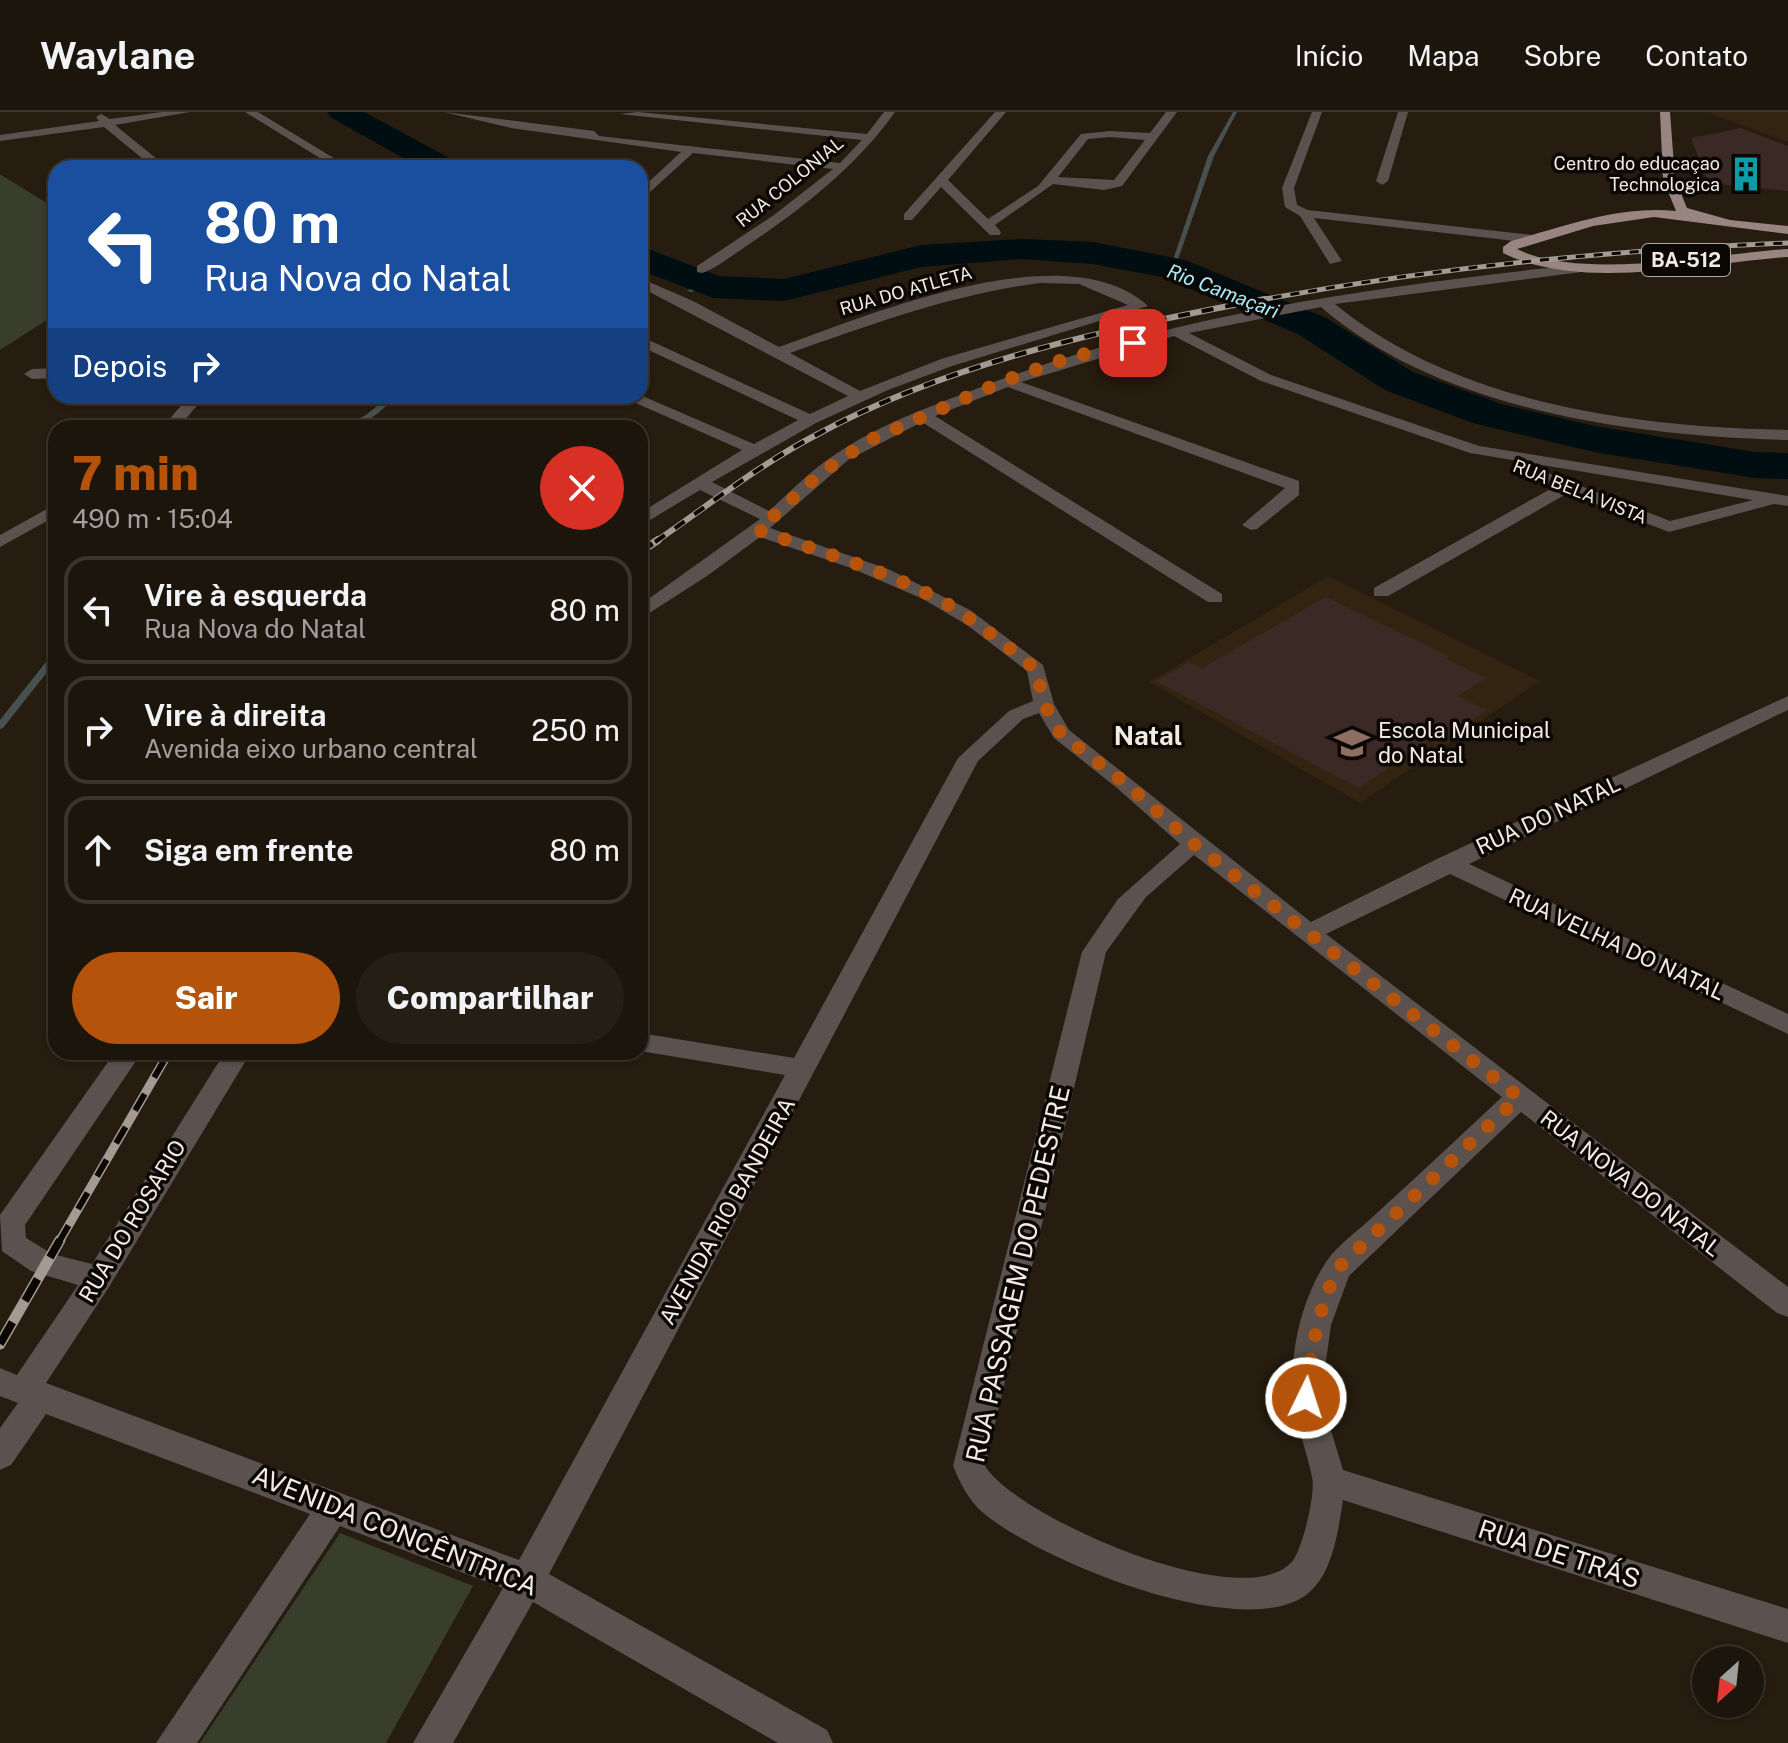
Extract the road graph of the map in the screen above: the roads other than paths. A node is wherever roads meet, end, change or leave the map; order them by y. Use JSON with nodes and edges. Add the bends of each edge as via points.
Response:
{"nodes":[{"id":1,"x":97,"y":112,"type":"edge"},
{"id":2,"x":185,"y":112,"type":"edge"},
{"id":3,"x":250,"y":112,"type":"edge"},
{"id":4,"x":449,"y":112,"type":"edge"},
{"id":5,"x":890,"y":112,"type":"edge"},
{"id":6,"x":1001,"y":112,"type":"edge"},
{"id":7,"x":1172,"y":112,"type":"edge"},
{"id":8,"x":1317,"y":112,"type":"edge"},
{"id":9,"x":1403,"y":112,"type":"edge"},
{"id":10,"x":1667,"y":113,"type":"edge"},
{"id":11,"x":107,"y":124,"type":"junction"},
{"id":12,"x":610,"y":124,"type":"edge"},
{"id":13,"x":1153,"y":137,"type":"junction"},
{"id":14,"x":0,"y":138,"type":"edge"},
{"id":15,"x":873,"y":138,"type":"junction"},
{"id":16,"x":691,"y":149,"type":"junction"},
{"id":17,"x":152,"y":160,"type":"edge"},
{"id":18,"x":331,"y":160,"type":"edge"},
{"id":19,"x":839,"y":166,"type":"junction"},
{"id":20,"x":1053,"y":180,"type":"junction"},
{"id":21,"x":942,"y":181,"type":"junction"},
{"id":22,"x":1382,"y":181,"type":"dead end"},
{"id":23,"x":648,"y":189,"type":"edge"},
{"id":24,"x":1676,"y":202,"type":"junction"},
{"id":25,"x":1305,"y":213,"type":"junction"},
{"id":26,"x":1636,"y":214,"type":"junction"},
{"id":27,"x":908,"y":217,"type":"dead end"},
{"id":28,"x":1710,"y":222,"type":"junction"},
{"id":29,"x":1788,"y":230,"type":"edge"},
{"id":30,"x":1495,"y":235,"type":"junction"},
{"id":31,"x":1533,"y":239,"type":"junction"},
{"id":32,"x":1512,"y":247,"type":"junction"},
{"id":33,"x":1788,"y":253,"type":"edge"},
{"id":34,"x":1335,"y":261,"type":"dead end"},
{"id":35,"x":1584,"y":268,"type":"junction"},
{"id":36,"x":702,"y":269,"type":"dead end"},
{"id":37,"x":1469,"y":280,"type":"junction"},
{"id":38,"x":648,"y":285,"type":"edge"},
{"id":39,"x":1326,"y":304,"type":"junction"},
{"id":40,"x":1179,"y":333,"type":"junction"},
{"id":41,"x":648,"y":344,"type":"edge"},
{"id":42,"x":775,"y":353,"type":"junction"},
{"id":43,"x":48,"y":373,"type":"edge"},
{"id":44,"x":32,"y":374,"type":"dead end"},
{"id":45,"x":1004,"y":381,"type":"junction"},
{"id":46,"x":859,"y":396,"type":"junction"},
{"id":47,"x":190,"y":404,"type":"edge"},
{"id":48,"x":647,"y":404,"type":"edge"},
{"id":49,"x":923,"y":416,"type":"junction"},
{"id":50,"x":177,"y":420,"type":"edge"},
{"id":51,"x":810,"y":420,"type":"junction"},
{"id":52,"x":1788,"y":435,"type":"edge"},
{"id":53,"x":755,"y":450,"type":"junction"},
{"id":54,"x":1476,"y":450,"type":"junction"},
{"id":55,"x":698,"y":482,"type":"junction"},
{"id":56,"x":1565,"y":488,"type":"junction"},
{"id":57,"x":1785,"y":500,"type":"edge"},
{"id":58,"x":48,"y":514,"type":"edge"},
{"id":59,"x":648,"y":516,"type":"edge"},
{"id":60,"x":764,"y":524,"type":"junction"},
{"id":61,"x":1251,"y":525,"type":"dead end"},
{"id":62,"x":0,"y":542,"type":"edge"},
{"id":63,"x":1381,"y":592,"type":"dead end"},
{"id":64,"x":1215,"y":598,"type":"dead end"},
{"id":65,"x":648,"y":607,"type":"edge"},
{"id":66,"x":1788,"y":702,"type":"edge"},
{"id":67,"x":1044,"y":704,"type":"junction"},
{"id":68,"x":1194,"y":844,"type":"junction"},
{"id":69,"x":1447,"y":863,"type":"junction"},
{"id":70,"x":1310,"y":932,"type":"junction"},
{"id":71,"x":1788,"y":1025,"type":"edge"},
{"id":72,"x":648,"y":1043,"type":"edge"},
{"id":73,"x":124,"y":1060,"type":"edge"},
{"id":74,"x":233,"y":1060,"type":"edge"},
{"id":75,"x":804,"y":1069,"type":"junction"},
{"id":76,"x":1519,"y":1097,"type":"junction"},
{"id":77,"x":99,"y":1278,"type":"junction"},
{"id":78,"x":1788,"y":1304,"type":"edge"},
{"id":79,"x":22,"y":1389,"type":"edge"},
{"id":80,"x":0,"y":1455,"type":"edge"},
{"id":81,"x":1330,"y":1481,"type":"junction"},
{"id":82,"x":335,"y":1505,"type":"junction"},
{"id":83,"x":527,"y":1580,"type":"junction"},
{"id":84,"x":1788,"y":1626,"type":"edge"},
{"id":85,"x":175,"y":1743,"type":"edge"},
{"id":86,"x":432,"y":1743,"type":"edge"},
{"id":87,"x":814,"y":1743,"type":"edge"}],
"edges":[{"from":1,"to":11,"type":"street"},
{"from":2,"to":11,"type":"street"},
{"from":3,"to":18,"type":"street"},
{"from":4,"to":12,"type":"street","via":[[511,125]]},
{"from":5,"to":15,"type":"street","name":"RUA COLONIAL"},
{"from":6,"to":21,"type":"street"},
{"from":7,"to":13,"type":"street"},
{"from":8,"to":25,"type":"street","via":[[1287,198],[1291,207]]},
{"from":9,"to":22,"type":"street"},
{"from":10,"to":24,"type":"main road","via":[[1669,173]]},
{"from":11,"to":14,"type":"street"},
{"from":11,"to":17,"type":"street"},
{"from":12,"to":15,"type":"street"},
{"from":12,"to":16,"type":"street"},
{"from":13,"to":20,"type":"street","via":[[1085,136]]},
{"from":13,"to":20,"type":"street","via":[[1118,183]]},
{"from":15,"to":19,"type":"street","name":"RUA COLONIAL"},
{"from":16,"to":19,"type":"street"},
{"from":16,"to":23,"type":"street"},
{"from":19,"to":36,"type":"street","name":"RUA COLONIAL","via":[[782,215]]},
{"from":20,"to":21,"type":"street","via":[[991,229]]},
{"from":21,"to":27,"type":"street"},
{"from":24,"to":26,"type":"main road","number":"BA-512"},
{"from":24,"to":28,"type":"main road","via":[[1683,212]]},
{"from":25,"to":30,"type":"street"},
{"from":25,"to":34,"type":"street"},
{"from":26,"to":28,"type":"main road"},
{"from":26,"to":31,"type":"main road","number":"BA-512"},
{"from":28,"to":29,"type":"main road"},
{"from":30,"to":31,"type":"street"},
{"from":30,"to":32,"type":"street"},
{"from":31,"to":32,"type":"main road","number":"BA-512"},
{"from":32,"to":35,"type":"main road","number":"BA-512","via":[[1538,263]]},
{"from":32,"to":37,"type":"street","via":[[1503,265]]},
{"from":33,"to":35,"type":"main road","number":"BA-512"},
{"from":35,"to":37,"type":"street"},
{"from":37,"to":39,"type":"street"},
{"from":38,"to":42,"type":"street"},
{"from":39,"to":40,"type":"street"},
{"from":39,"to":52,"type":"street","via":[[1373,341],[1512,396],[1677,428]]},
{"from":40,"to":45,"type":"street","via":[[1068,358]]},
{"from":40,"to":54,"type":"street","via":[[1266,378]]},
{"from":41,"to":51,"type":"street"},
{"from":42,"to":46,"type":"street"},
{"from":42,"to":46,"type":"street","name":"RUA DO ATLETA","via":[[927,302],[1035,280],[1078,280],[1141,306],[965,356]]},
{"from":43,"to":44,"type":"street"},
{"from":45,"to":49,"type":"street"},
{"from":45,"to":61,"type":"street","via":[[1293,485],[1293,491]]},
{"from":46,"to":51,"type":"street"},
{"from":47,"to":50,"type":"street"},
{"from":48,"to":53,"type":"street"},
{"from":49,"to":60,"type":"street","via":[[841,457]]},
{"from":49,"to":64,"type":"street"},
{"from":51,"to":53,"type":"street"},
{"from":53,"to":55,"type":"street"},
{"from":54,"to":56,"type":"street","name":"RUA BELA VISTA"},
{"from":54,"to":57,"type":"street"},
{"from":55,"to":59,"type":"street"},
{"from":55,"to":60,"type":"street","name":"RUA NOVA DO NATAL"},
{"from":56,"to":57,"type":"street","name":"RUA BELA VISTA","via":[[1675,527]]},
{"from":56,"to":63,"type":"street"},
{"from":58,"to":62,"type":"street"},
{"from":60,"to":65,"type":"street"},
{"from":60,"to":67,"type":"street","name":"RUA NOVA DO NATAL","via":[[951,607],[1036,669]]},
{"from":66,"to":69,"type":"street","name":"RUA DO NATAL"},
{"from":67,"to":68,"type":"street","name":"RUA NOVA DO NATAL","via":[[1061,734]]},
{"from":67,"to":75,"type":"street","name":"AVENIDA RIO BANDEIRA","via":[[1016,715],[969,758]]},
{"from":68,"to":70,"type":"street","name":"RUA NOVA DO NATAL"},
{"from":68,"to":81,"type":"street","name":"RUA PASSAGEM DO PEDESTRE","via":[[1144,881],[1113,918],[1094,952],[969,1466],[976,1484],[1000,1506],[1063,1537],[1158,1579],[1237,1594],[1284,1589],[1297,1579],[1313,1558]]},
{"from":69,"to":70,"type":"street","name":"RUA DO NATAL"},
{"from":69,"to":71,"type":"street","name":"RUA VELHA DO NATAL"},
{"from":70,"to":76,"type":"street","name":"RUA NOVA DO NATAL"},
{"from":72,"to":75,"type":"street"},
{"from":73,"to":77,"type":"street","via":[[10,1223],[12,1243],[21,1252]]},
{"from":74,"to":77,"type":"street","name":"RUA DO ROSARIO"},
{"from":75,"to":83,"type":"street","name":"AVENIDA RIO BANDEIRA"},
{"from":76,"to":78,"type":"street","name":"RUA NOVA DO NATAL"},
{"from":76,"to":81,"type":"street","via":[[1337,1269],[1310,1347],[1306,1398]]},
{"from":77,"to":79,"type":"street","name":"RUA DO ROSARIO"},
{"from":79,"to":80,"type":"street","name":"RUA DO ROSARIO"},
{"from":79,"to":82,"type":"street","name":"AVENIDA CONCÊNTRICA"},
{"from":81,"to":84,"type":"street","name":"RUA DE TRÁS"},
{"from":82,"to":83,"type":"street","name":"AVENIDA CONCÊNTRICA"},
{"from":82,"to":85,"type":"street"},
{"from":83,"to":86,"type":"street","name":"AVENIDA RIO BANDEIRA"},
{"from":83,"to":87,"type":"street","name":"AVENIDA CONCÊNTRICA"}]}
